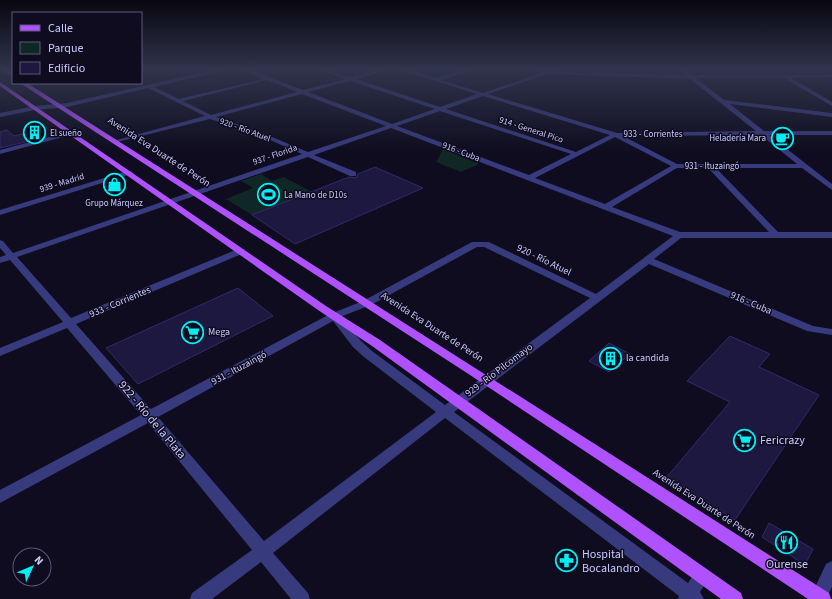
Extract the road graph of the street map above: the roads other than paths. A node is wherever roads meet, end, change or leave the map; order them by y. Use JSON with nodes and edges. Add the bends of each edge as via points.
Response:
{"nodes":[{"id":1,"x":17,"y":97,"type":"edge"},
{"id":2,"x":45,"y":97,"type":"edge"},
{"id":3,"x":102,"y":97,"type":"edge"},
{"id":4,"x":170,"y":97,"type":"edge"},
{"id":5,"x":194,"y":97,"type":"edge"},
{"id":6,"x":285,"y":97,"type":"edge"},
{"id":7,"x":316,"y":97,"type":"edge"},
{"id":8,"x":403,"y":97,"type":"edge"},
{"id":9,"x":478,"y":97,"type":"edge"},
{"id":10,"x":491,"y":97,"type":"edge"},
{"id":11,"x":716,"y":97,"type":"edge"},
{"id":12,"x":829,"y":100,"type":"edge"},
{"id":13,"x":178,"y":101,"type":"junction"},
{"id":14,"x":723,"y":102,"type":"junction"},
{"id":15,"x":832,"y":104,"type":"edge"},
{"id":16,"x":59,"y":106,"type":"junction"},
{"id":17,"x":35,"y":108,"type":"junction"},
{"id":18,"x":441,"y":109,"type":"junction"},
{"id":19,"x":0,"y":115,"type":"edge"},
{"id":20,"x":832,"y":115,"type":"edge"},
{"id":21,"x":210,"y":117,"type":"junction"},
{"id":22,"x":392,"y":126,"type":"junction"},
{"id":23,"x":72,"y":133,"type":"junction"},
{"id":24,"x":832,"y":133,"type":"edge"},
{"id":25,"x":620,"y":134,"type":"junction"},
{"id":26,"x":764,"y":134,"type":"junction"},
{"id":27,"x":115,"y":142,"type":"junction"},
{"id":28,"x":0,"y":152,"type":"edge"},
{"id":29,"x":576,"y":154,"type":"junction"},
{"id":30,"x":307,"y":155,"type":"junction"},
{"id":31,"x":676,"y":166,"type":"junction"},
{"id":32,"x":710,"y":166,"type":"junction"},
{"id":33,"x":805,"y":166,"type":"junction"},
{"id":34,"x":130,"y":173,"type":"junction"},
{"id":35,"x":353,"y":174,"type":"dead end"},
{"id":36,"x":529,"y":178,"type":"junction"},
{"id":37,"x":830,"y":185,"type":"edge"},
{"id":38,"x":195,"y":193,"type":"junction"},
{"id":39,"x":170,"y":201,"type":"junction"},
{"id":40,"x":606,"y":207,"type":"junction"},
{"id":41,"x":0,"y":212,"type":"edge"},
{"id":42,"x":679,"y":235,"type":"junction"},
{"id":43,"x":776,"y":235,"type":"junction"},
{"id":44,"x":832,"y":235,"type":"edge"},
{"id":45,"x":0,"y":243,"type":"edge"},
{"id":46,"x":480,"y":243,"type":"joint"},
{"id":47,"x":241,"y":251,"type":"junction"},
{"id":48,"x":6,"y":258,"type":"edge"},
{"id":49,"x":648,"y":260,"type":"junction"},
{"id":50,"x":597,"y":298,"type":"junction"},
{"id":51,"x":364,"y":304,"type":"junction"},
{"id":52,"x":334,"y":316,"type":"junction"},
{"id":53,"x":69,"y":324,"type":"junction"},
{"id":54,"x":832,"y":332,"type":"edge"},
{"id":55,"x":0,"y":352,"type":"edge"},
{"id":56,"x":486,"y":380,"type":"junction"},
{"id":57,"x":458,"y":401,"type":"junction"},
{"id":58,"x":444,"y":412,"type":"junction"},
{"id":59,"x":150,"y":416,"type":"junction"},
{"id":60,"x":0,"y":497,"type":"edge"},
{"id":61,"x":263,"y":551,"type":"junction"},
{"id":62,"x":832,"y":569,"type":"edge"},
{"id":63,"x":702,"y":576,"type":"junction"},
{"id":64,"x":691,"y":597,"type":"edge"},
{"id":65,"x":821,"y":598,"type":"edge"},
{"id":66,"x":198,"y":599,"type":"edge"},
{"id":67,"x":302,"y":599,"type":"edge"},
{"id":68,"x":735,"y":599,"type":"edge"}],
"edges":[{"from":1,"to":17,"type":"main road"},
{"from":2,"to":16,"type":"main road","name":"Avenida Eva Duarte de Perón"},
{"from":3,"to":16,"type":"street"},
{"from":4,"to":13,"type":"street","name":"920 - Río Atuel"},
{"from":5,"to":13,"type":"street"},
{"from":6,"to":21,"type":"street"},
{"from":7,"to":22,"type":"street","name":"916 - Cuba"},
{"from":8,"to":18,"type":"street","name":"914 - General Pico"},
{"from":9,"to":18,"type":"street","name":"937 - Florida"},
{"from":10,"to":25,"type":"street"},
{"from":11,"to":14,"type":"street"},
{"from":12,"to":15,"type":"street"},
{"from":13,"to":21,"type":"street","name":"920 - Río Atuel"},
{"from":14,"to":20,"type":"street"},
{"from":14,"to":26,"type":"street"},
{"from":16,"to":17,"type":"street"},
{"from":16,"to":27,"type":"main road","name":"Avenida Eva Duarte de Perón"},
{"from":17,"to":19,"type":"street"},
{"from":17,"to":23,"type":"main road"},
{"from":18,"to":22,"type":"street","name":"937 - Florida"},
{"from":18,"to":29,"type":"street","name":"914 - General Pico"},
{"from":21,"to":27,"type":"street"},
{"from":21,"to":30,"type":"street","name":"920 - Río Atuel","via":[[259,134]]},
{"from":22,"to":30,"type":"street","name":"937 - Florida"},
{"from":22,"to":36,"type":"street","name":"916 - Cuba"},
{"from":23,"to":28,"type":"street"},
{"from":23,"to":34,"type":"main road"},
{"from":24,"to":26,"type":"street","name":"933 - Corrientes"},
{"from":25,"to":26,"type":"street","name":"933 - Corrientes"},
{"from":25,"to":29,"type":"street","name":"933 - Corrientes"},
{"from":25,"to":31,"type":"street"},
{"from":26,"to":33,"type":"street"},
{"from":27,"to":38,"type":"main road","name":"Avenida Eva Duarte de Perón"},
{"from":29,"to":36,"type":"street","name":"933 - Corrientes"},
{"from":30,"to":35,"type":"street","name":"920 - Río Atuel"},
{"from":30,"to":38,"type":"street","name":"937 - Florida"},
{"from":31,"to":32,"type":"street","name":"931 - Ituzaingó"},
{"from":31,"to":40,"type":"street","name":"931 - Ituzaingó"},
{"from":32,"to":33,"type":"street","name":"931 - Ituzaingó"},
{"from":32,"to":43,"type":"street"},
{"from":33,"to":37,"type":"street"},
{"from":34,"to":39,"type":"main road"},
{"from":34,"to":41,"type":"street","name":"939 - Madrid"},
{"from":36,"to":40,"type":"street","name":"916 - Cuba"},
{"from":38,"to":39,"type":"street","name":"937 - Florida"},
{"from":38,"to":51,"type":"main road","name":"Avenida Eva Duarte de Perón"},
{"from":39,"to":47,"type":"main road"},
{"from":39,"to":48,"type":"street","name":"937 - Florida"},
{"from":40,"to":42,"type":"street","name":"916 - Cuba"},
{"from":42,"to":43,"type":"street"},
{"from":42,"to":49,"type":"street","name":"929 - Río Pilcomayo"},
{"from":43,"to":44,"type":"street"},
{"from":45,"to":48,"type":"street","name":"922 - Río de la Plata"},
{"from":46,"to":50,"type":"street","name":"920 - Río Atuel"},
{"from":46,"to":51,"type":"street","name":"931 - Ituzaingó","via":[[471,245]]},
{"from":47,"to":52,"type":"main road"},
{"from":47,"to":53,"type":"street","name":"933 - Corrientes"},
{"from":48,"to":53,"type":"street","name":"922 - Río de la Plata"},
{"from":49,"to":50,"type":"street","name":"929 - Río Pilcomayo"},
{"from":49,"to":54,"type":"street","name":"916 - Cuba","via":[[811,329]]},
{"from":50,"to":56,"type":"street","name":"929 - Río Pilcomayo"},
{"from":51,"to":52,"type":"street","name":"931 - Ituzaingó"},
{"from":51,"to":56,"type":"main road","name":"Avenida Eva Duarte de Perón","via":[[400,331],[423,339]]},
{"from":52,"to":57,"type":"main road"},
{"from":52,"to":58,"type":"street","via":[[368,354]]},
{"from":52,"to":59,"type":"street","name":"931 - Ituzaingó"},
{"from":53,"to":55,"type":"street","name":"933 - Corrientes"},
{"from":53,"to":59,"type":"street","name":"922 - Río de la Plata"},
{"from":56,"to":57,"type":"street","name":"929 - Río Pilcomayo"},
{"from":56,"to":65,"type":"main road","name":"Avenida Eva Duarte de Perón"},
{"from":57,"to":58,"type":"street","name":"929 - Río Pilcomayo"},
{"from":57,"to":63,"type":"main road"},
{"from":58,"to":61,"type":"street","name":"929 - Río Pilcomayo"},
{"from":58,"to":64,"type":"street"},
{"from":59,"to":60,"type":"street","name":"931 - Ituzaingó"},
{"from":59,"to":61,"type":"street","name":"922 - Río de la Plata"},
{"from":61,"to":66,"type":"street","name":"929 - Río Pilcomayo"},
{"from":61,"to":67,"type":"street","name":"922 - Río de la Plata"},
{"from":62,"to":65,"type":"street"},
{"from":63,"to":64,"type":"street"},
{"from":63,"to":68,"type":"main road"}]}
